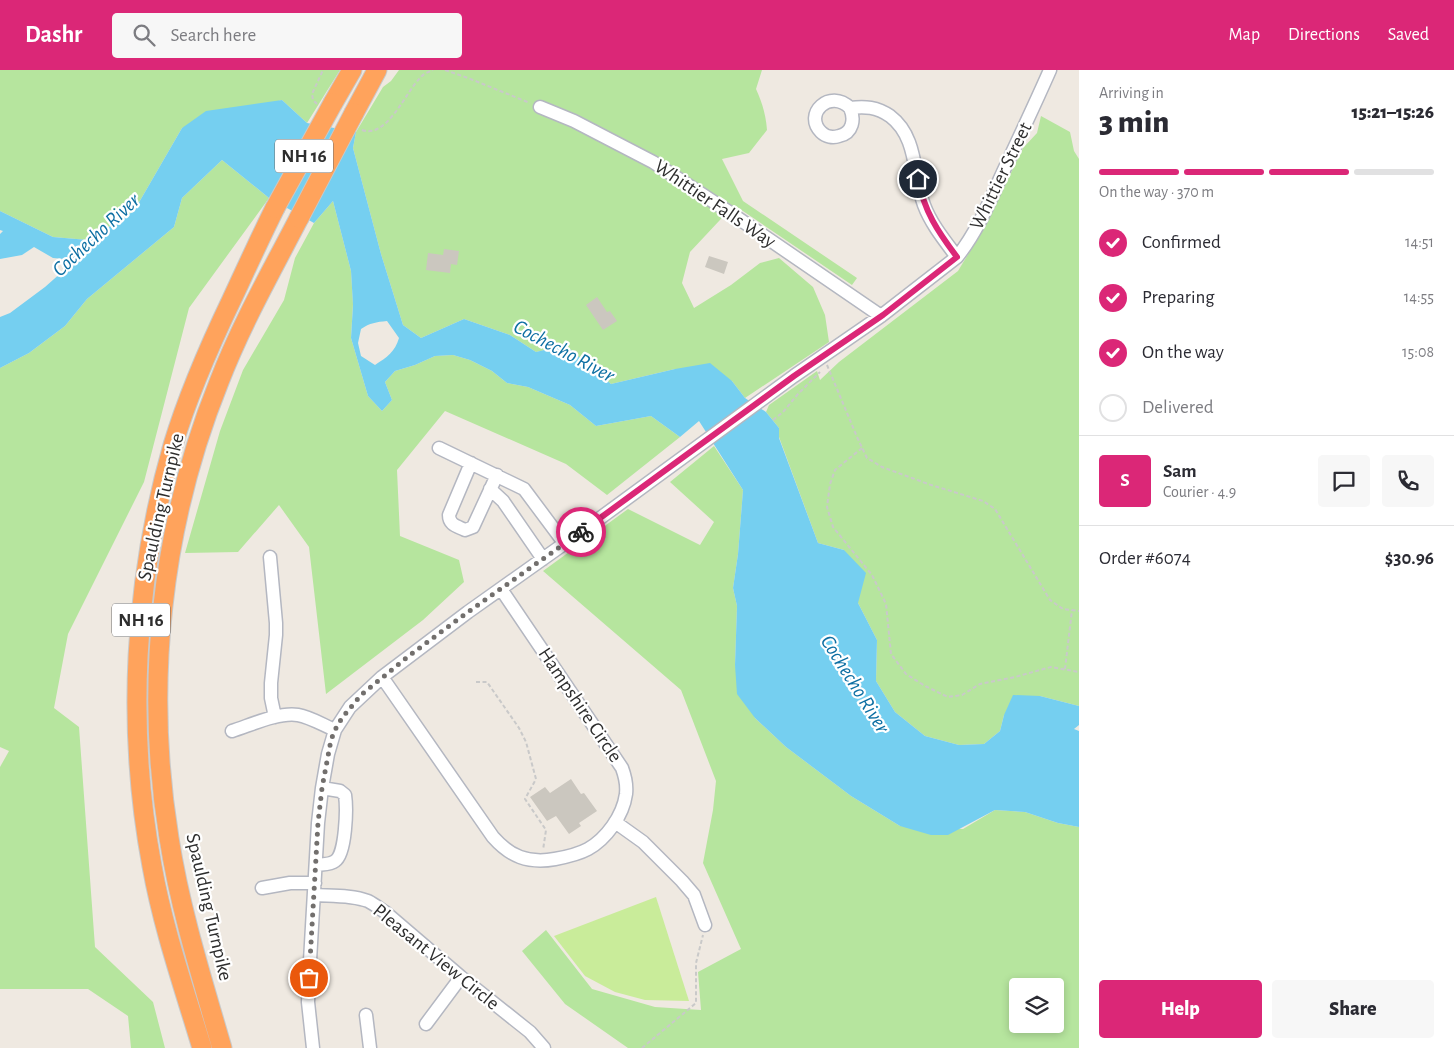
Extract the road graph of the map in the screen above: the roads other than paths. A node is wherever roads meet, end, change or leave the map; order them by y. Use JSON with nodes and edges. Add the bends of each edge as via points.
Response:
{"nodes":[{"id":1,"x":352,"y":70,"type":"edge"},
{"id":2,"x":377,"y":70,"type":"edge"},
{"id":3,"x":1050,"y":70,"type":"edge"},
{"id":4,"x":540,"y":107,"type":"road end"},
{"id":5,"x":850,"y":108,"type":"dead end"},
{"id":6,"x":957,"y":257,"type":"junction"},
{"id":7,"x":881,"y":316,"type":"junction"},
{"id":8,"x":439,"y":448,"type":"dead end"},
{"id":9,"x":471,"y":463,"type":"junction"},
{"id":10,"x":497,"y":475,"type":"junction"},
{"id":11,"x":490,"y":489,"type":"junction"},
{"id":12,"x":565,"y":544,"type":"junction"},
{"id":13,"x":270,"y":556,"type":"dead end"},
{"id":14,"x":544,"y":559,"type":"junction"},
{"id":15,"x":501,"y":589,"type":"junction"},
{"id":16,"x":382,"y":677,"type":"junction"},
{"id":17,"x":275,"y":717,"type":"junction"},
{"id":18,"x":335,"y":730,"type":"junction"},
{"id":19,"x":232,"y":731,"type":"dead end"},
{"id":20,"x":322,"y":788,"type":"junction"},
{"id":21,"x":615,"y":822,"type":"junction"},
{"id":22,"x":316,"y":865,"type":"junction"},
{"id":23,"x":262,"y":888,"type":"dead end"},
{"id":24,"x":315,"y":889,"type":"junction"},
{"id":25,"x":705,"y":925,"type":"road end"},
{"id":26,"x":461,"y":977,"type":"junction"},
{"id":27,"x":366,"y":1015,"type":"dead end"},
{"id":28,"x":426,"y":1024,"type":"dead end"},
{"id":29,"x":202,"y":1048,"type":"edge"},
{"id":30,"x":222,"y":1048,"type":"edge"},
{"id":31,"x":313,"y":1048,"type":"edge"},
{"id":32,"x":370,"y":1048,"type":"edge"},
{"id":33,"x":544,"y":1048,"type":"edge"}],
"edges":[{"from":1,"to":29,"type":"highway","name":"Spaulding Turnpike","number":"NH 16","bridge":true,"via":[[275,208],[211,343],[173,445],[148,560],[137,689],[142,803],[161,908]]},
{"from":2,"to":30,"type":"highway","name":"Spaulding Turnpike","number":"NH 16","bridge":true,"via":[[248,318],[218,383],[177,519],[164,590],[158,670],[158,733],[164,805],[184,910]]},
{"from":3,"to":6,"type":"street","name":"Whittier Street","via":[[976,229]]},
{"from":4,"to":7,"type":"street","name":"Whittier Falls Way","via":[[653,162]]},
{"from":5,"to":6,"type":"street","via":[[863,106],[882,111],[902,128],[911,147],[925,208]]},
{"from":6,"to":7,"type":"street","name":"Whittier Street"},
{"from":7,"to":12,"type":"street","name":"Whittier Street"},
{"from":8,"to":9,"type":"street"},
{"from":9,"to":10,"type":"street"},
{"from":9,"to":11,"type":"street","via":[[449,515],[451,524],[465,530],[473,527]]},
{"from":10,"to":11,"type":"street"},
{"from":10,"to":12,"type":"street","via":[[524,489]]},
{"from":11,"to":14,"type":"street","via":[[503,501]]},
{"from":12,"to":14,"type":"street","name":"Whittier Street"},
{"from":13,"to":17,"type":"street","via":[[276,623],[271,683]]},
{"from":14,"to":15,"type":"street","name":"Whittier Street"},
{"from":15,"to":16,"type":"street","name":"Whittier Street"},
{"from":15,"to":21,"type":"street","name":"Hampshire Circle","via":[[622,768],[626,794]]},
{"from":16,"to":18,"type":"street","name":"Whittier Street","via":[[350,707]]},
{"from":16,"to":21,"type":"street","name":"Hampshire Circle","via":[[501,846],[521,858],[549,860],[589,849]]},
{"from":17,"to":18,"type":"street","via":[[297,715]]},
{"from":17,"to":19,"type":"street"},
{"from":18,"to":20,"type":"street","name":"Whittier Street"},
{"from":20,"to":22,"type":"street","name":"Whittier Street"},
{"from":20,"to":22,"type":"street","via":[[340,791],[344,795],[345,821],[341,854],[336,861]]},
{"from":21,"to":25,"type":"street","via":[[643,842],[682,880],[694,895]]},
{"from":22,"to":24,"type":"street","name":"Whittier Street"},
{"from":23,"to":24,"type":"street","name":"Pleasant View Circle","via":[[290,883]]},
{"from":24,"to":26,"type":"street","name":"Pleasant View Circle","via":[[375,905]]},
{"from":24,"to":31,"type":"street","name":"Whittier Street","via":[[308,1002]]},
{"from":26,"to":28,"type":"street"},
{"from":26,"to":33,"type":"street","name":"Pleasant View Circle","via":[[530,1032]]},
{"from":27,"to":32,"type":"street"}]}
